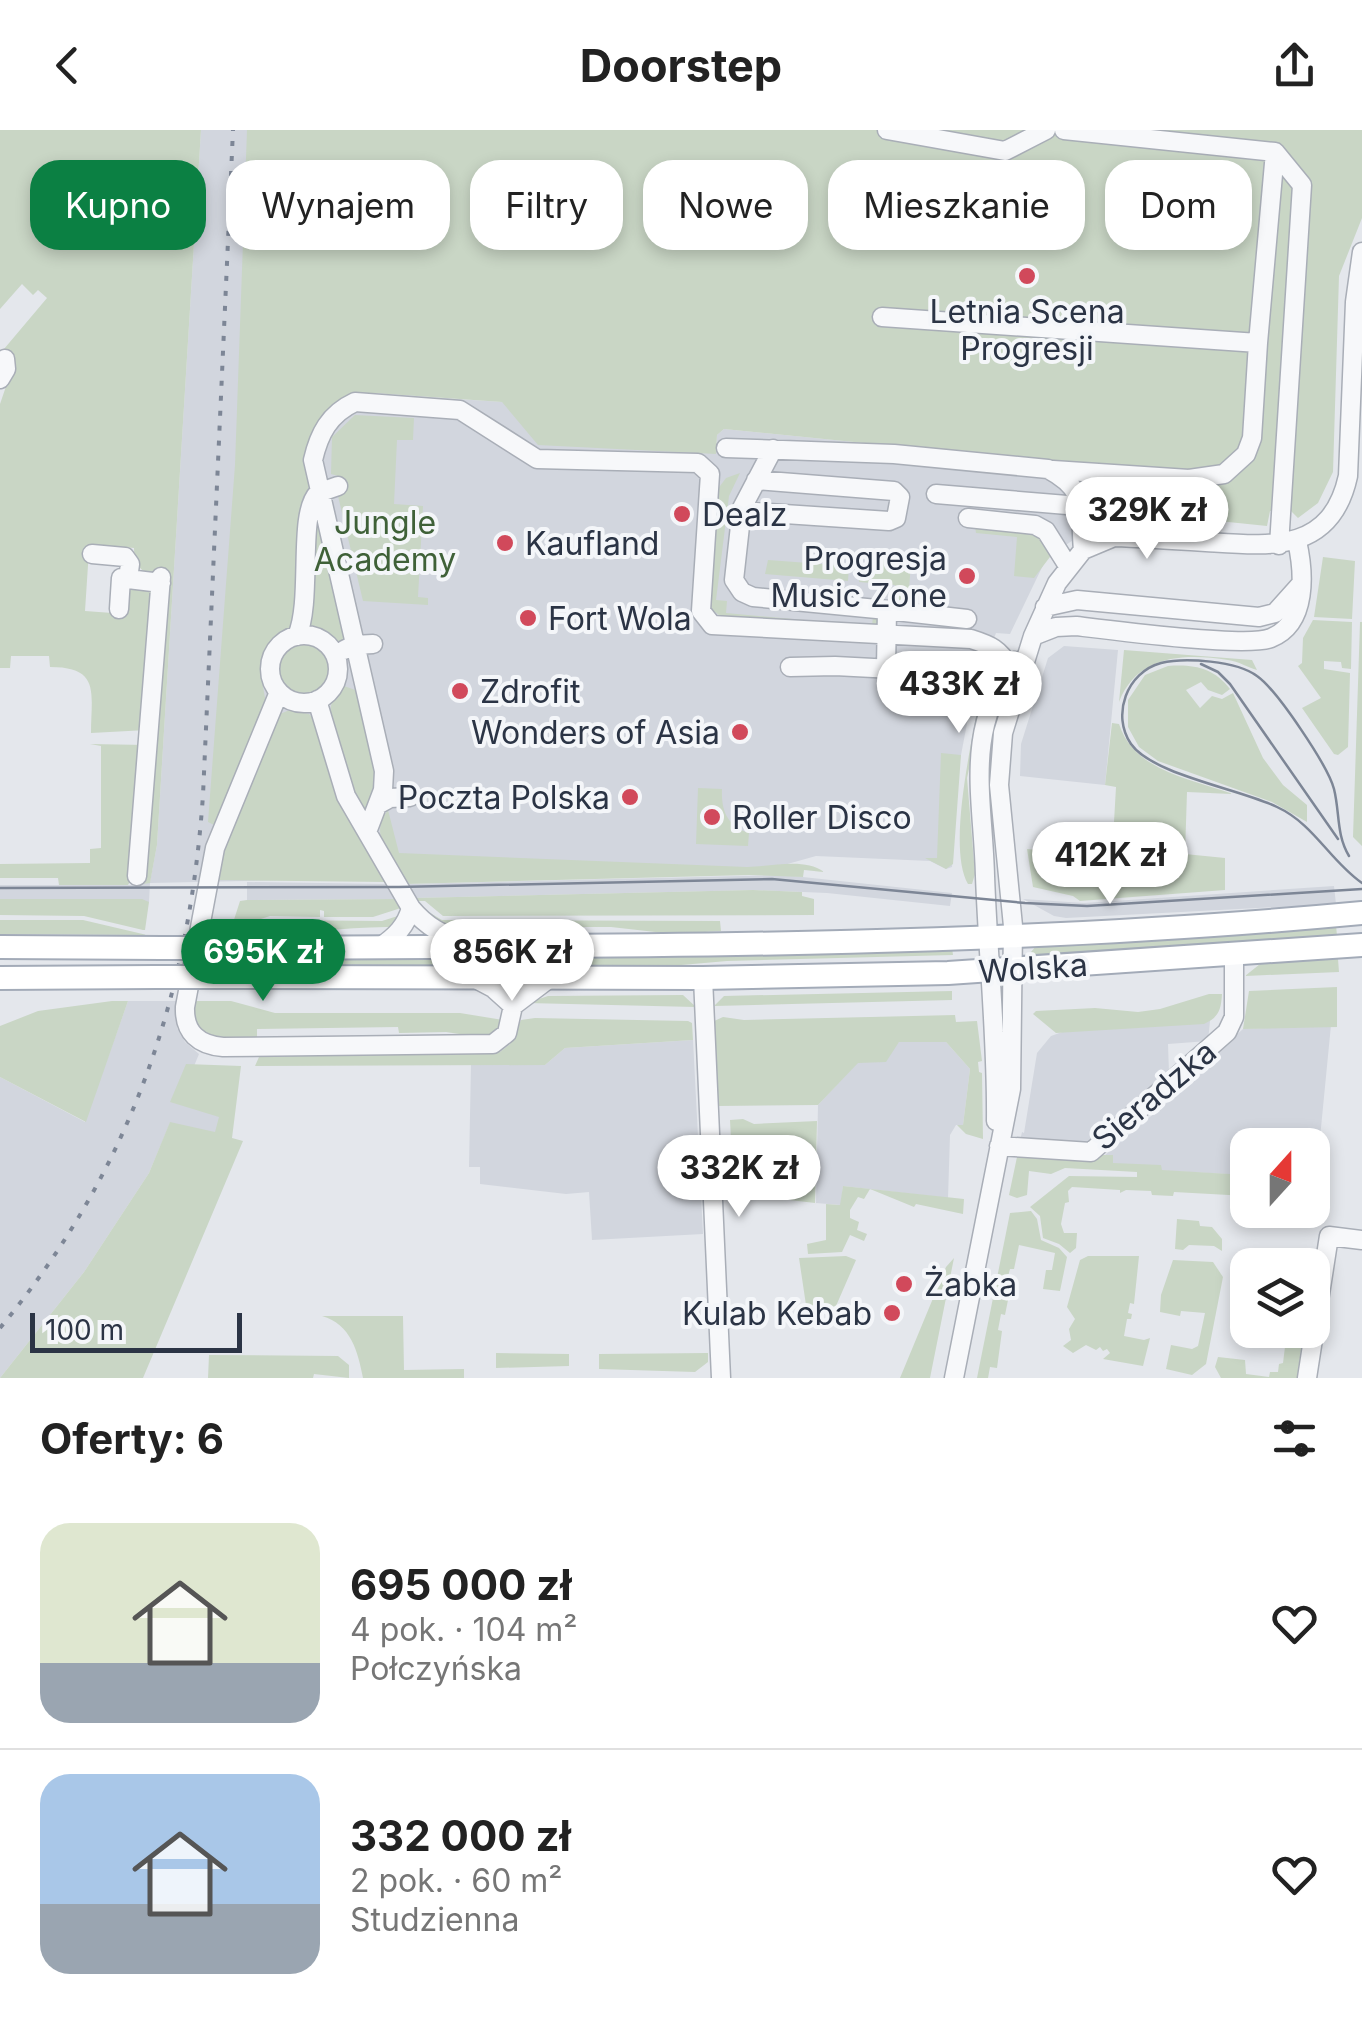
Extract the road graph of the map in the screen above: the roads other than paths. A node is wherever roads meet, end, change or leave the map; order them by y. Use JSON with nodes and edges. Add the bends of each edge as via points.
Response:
{"nodes":[{"id":1,"x":887,"y":130,"type":"edge"},
{"id":2,"x":1046,"y":130,"type":"edge"},
{"id":3,"x":1064,"y":130,"type":"edge"},
{"id":4,"x":1275,"y":152,"type":"junction"},
{"id":5,"x":1362,"y":252,"type":"edge"},
{"id":6,"x":882,"y":316,"type":"dead end"},
{"id":7,"x":1258,"y":343,"type":"junction"},
{"id":8,"x":5,"y":359,"type":"dead end"},
{"id":9,"x":0,"y":379,"type":"edge"},
{"id":10,"x":726,"y":448,"type":"dead end"},
{"id":11,"x":773,"y":449,"type":"junction"},
{"id":12,"x":1048,"y":469,"type":"junction"},
{"id":13,"x":756,"y":480,"type":"junction"},
{"id":14,"x":338,"y":486,"type":"dead end"},
{"id":15,"x":318,"y":493,"type":"junction"},
{"id":16,"x":936,"y":494,"type":"dead end"},
{"id":17,"x":1079,"y":506,"type":"junction"},
{"id":18,"x":742,"y":511,"type":"junction"},
{"id":19,"x":968,"y":518,"type":"dead end"},
{"id":20,"x":1288,"y":543,"type":"junction"},
{"id":21,"x":1083,"y":550,"type":"junction"},
{"id":22,"x":92,"y":554,"type":"dead end"},
{"id":23,"x":1068,"y":566,"type":"junction"},
{"id":24,"x":128,"y":579,"type":"junction"},
{"id":25,"x":1301,"y":584,"type":"junction"},
{"id":26,"x":1045,"y":607,"type":"junction"},
{"id":27,"x":118,"y":609,"type":"dead end"},
{"id":28,"x":886,"y":610,"type":"junction"},
{"id":29,"x":968,"y":618,"type":"dead end"},
{"id":30,"x":886,"y":634,"type":"junction"},
{"id":31,"x":296,"y":636,"type":"junction"},
{"id":32,"x":1034,"y":636,"type":"junction"},
{"id":33,"x":364,"y":645,"type":"junction"},
{"id":34,"x":334,"y":654,"type":"junction"},
{"id":35,"x":790,"y":668,"type":"dead end"},
{"id":36,"x":886,"y":668,"type":"junction"},
{"id":37,"x":981,"y":674,"type":"junction"},
{"id":38,"x":336,"y":678,"type":"junction"},
{"id":39,"x":1008,"y":683,"type":"junction"},
{"id":40,"x":364,"y":688,"type":"junction"},
{"id":41,"x":279,"y":692,"type":"junction"},
{"id":42,"x":317,"y":700,"type":"junction"},
{"id":43,"x":990,"y":705,"type":"junction"},
{"id":44,"x":410,"y":797,"type":"dead end"},
{"id":45,"x":379,"y":804,"type":"junction"},
{"id":46,"x":367,"y":832,"type":"junction"},
{"id":47,"x":137,"y":876,"type":"dead end"},
{"id":48,"x":411,"y":908,"type":"junction"},
{"id":49,"x":1362,"y":913,"type":"edge"},
{"id":50,"x":1013,"y":936,"type":"junction"},
{"id":51,"x":986,"y":937,"type":"junction"},
{"id":52,"x":1362,"y":945,"type":"edge"},
{"id":53,"x":481,"y":946,"type":"junction"},
{"id":54,"x":0,"y":947,"type":"edge"},
{"id":55,"x":380,"y":947,"type":"junction"},
{"id":56,"x":1234,"y":955,"type":"junction"},
{"id":57,"x":1002,"y":970,"type":"junction"},
{"id":58,"x":0,"y":978,"type":"edge"},
{"id":59,"x":474,"y":978,"type":"junction"},
{"id":60,"x":550,"y":978,"type":"junction"},
{"id":61,"x":704,"y":978,"type":"junction"},
{"id":62,"x":513,"y":1006,"type":"junction"},
{"id":63,"x":999,"y":1146,"type":"junction"},
{"id":64,"x":1362,"y":1240,"type":"edge"},
{"id":65,"x":721,"y":1378,"type":"edge"},
{"id":66,"x":954,"y":1378,"type":"edge"},
{"id":67,"x":1307,"y":1378,"type":"edge"}],
"edges":[{"from":1,"to":2,"type":"street","via":[[1004,151]]},
{"from":3,"to":4,"type":"street"},
{"from":4,"to":7,"type":"street"},
{"from":4,"to":20,"type":"street","via":[[1302,185]]},
{"from":5,"to":20,"type":"street","via":[[1348,476],[1326,521]]},
{"from":6,"to":7,"type":"street"},
{"from":7,"to":12,"type":"street","via":[[1252,438],[1246,454],[1224,474],[1189,479]]},
{"from":8,"to":9,"type":"street"},
{"from":10,"to":11,"type":"street"},
{"from":11,"to":12,"type":"street"},
{"from":11,"to":13,"type":"street"},
{"from":12,"to":17,"type":"street","via":[[1070,481]]},
{"from":13,"to":18,"type":"street"},
{"from":13,"to":18,"type":"street","via":[[894,492],[900,496],[896,518]]},
{"from":14,"to":15,"type":"street"},
{"from":15,"to":30,"type":"street","via":[[317,442],[331,418],[355,402],[460,410],[537,459],[698,463],[710,474],[701,611],[712,625]]},
{"from":15,"to":31,"type":"street","via":[[309,510],[305,609]]},
{"from":15,"to":33,"type":"street"},
{"from":16,"to":17,"type":"street"},
{"from":17,"to":21,"type":"street"},
{"from":18,"to":28,"type":"street","via":[[734,580],[742,592]]},
{"from":19,"to":23,"type":"street","via":[[1035,525]]},
{"from":20,"to":21,"type":"street","via":[[1114,537]]},
{"from":20,"to":25,"type":"street"},
{"from":21,"to":23,"type":"street"},
{"from":22,"to":24,"type":"street","via":[[124,557]]},
{"from":23,"to":26,"type":"street"},
{"from":24,"to":27,"type":"street","via":[[121,578]]},
{"from":24,"to":47,"type":"street","via":[[161,580]]},
{"from":25,"to":26,"type":"street","via":[[1275,613],[1259,617],[1077,600]]},
{"from":25,"to":32,"type":"street","via":[[1294,617],[1258,641],[1076,626]]},
{"from":26,"to":32,"type":"street"},
{"from":28,"to":29,"type":"street"},
{"from":28,"to":30,"type":"street"},
{"from":30,"to":36,"type":"street"},
{"from":30,"to":39,"type":"street","via":[[992,645],[1003,655]]},
{"from":31,"to":34,"type":"street","via":[[321,640]]},
{"from":31,"to":41,"type":"street","via":[[271,661]]},
{"from":32,"to":39,"type":"street"},
{"from":32,"to":39,"type":"street"},
{"from":33,"to":34,"type":"street"},
{"from":33,"to":40,"type":"street"},
{"from":34,"to":38,"type":"street"},
{"from":35,"to":36,"type":"street"},
{"from":36,"to":37,"type":"street"},
{"from":37,"to":39,"type":"street"},
{"from":37,"to":43,"type":"street"},
{"from":38,"to":40,"type":"street"},
{"from":38,"to":42,"type":"street"},
{"from":39,"to":43,"type":"street"},
{"from":39,"to":50,"type":"street","via":[[999,785]]},
{"from":40,"to":45,"type":"street","via":[[384,771]]},
{"from":41,"to":42,"type":"street","via":[[295,702]]},
{"from":41,"to":62,"type":"street","via":[[216,848],[185,1007],[188,1030],[224,1047],[485,1045],[507,1033]]},
{"from":42,"to":46,"type":"street","via":[[346,796]]},
{"from":43,"to":51,"type":"street","via":[[977,779]]},
{"from":44,"to":45,"type":"street"},
{"from":45,"to":46,"type":"street"},
{"from":46,"to":48,"type":"street"},
{"from":48,"to":53,"type":"street","via":[[443,935]]},
{"from":48,"to":55,"type":"street","via":[[396,936]]},
{"from":49,"to":50,"type":"main road","name":"Wolska"},
{"from":50,"to":51,"type":"main road","name":"Wolska"},
{"from":50,"to":57,"type":"street"},
{"from":51,"to":53,"type":"main road","name":"Wolska"},
{"from":51,"to":57,"type":"street"},
{"from":52,"to":56,"type":"main road","name":"Wolska"},
{"from":53,"to":55,"type":"main road","name":"Wolska"},
{"from":54,"to":55,"type":"main road","name":"Wolska","bridge":true},
{"from":56,"to":57,"type":"main road","name":"Wolska"},
{"from":56,"to":63,"type":"street","name":"Sieradzka","via":[[1228,1032],[1091,1152]]},
{"from":57,"to":61,"type":"main road","name":"Wolska"},
{"from":57,"to":63,"type":"street","via":[[1011,1089]]},
{"from":58,"to":59,"type":"main road","name":"Wolska","bridge":true},
{"from":59,"to":60,"type":"main road","name":"Wolska"},
{"from":59,"to":62,"type":"street"},
{"from":60,"to":61,"type":"main road","name":"Wolska"},
{"from":60,"to":62,"type":"street"},
{"from":61,"to":65,"type":"street"},
{"from":63,"to":66,"type":"street"},
{"from":64,"to":67,"type":"street","via":[[1329,1236]]}]}
